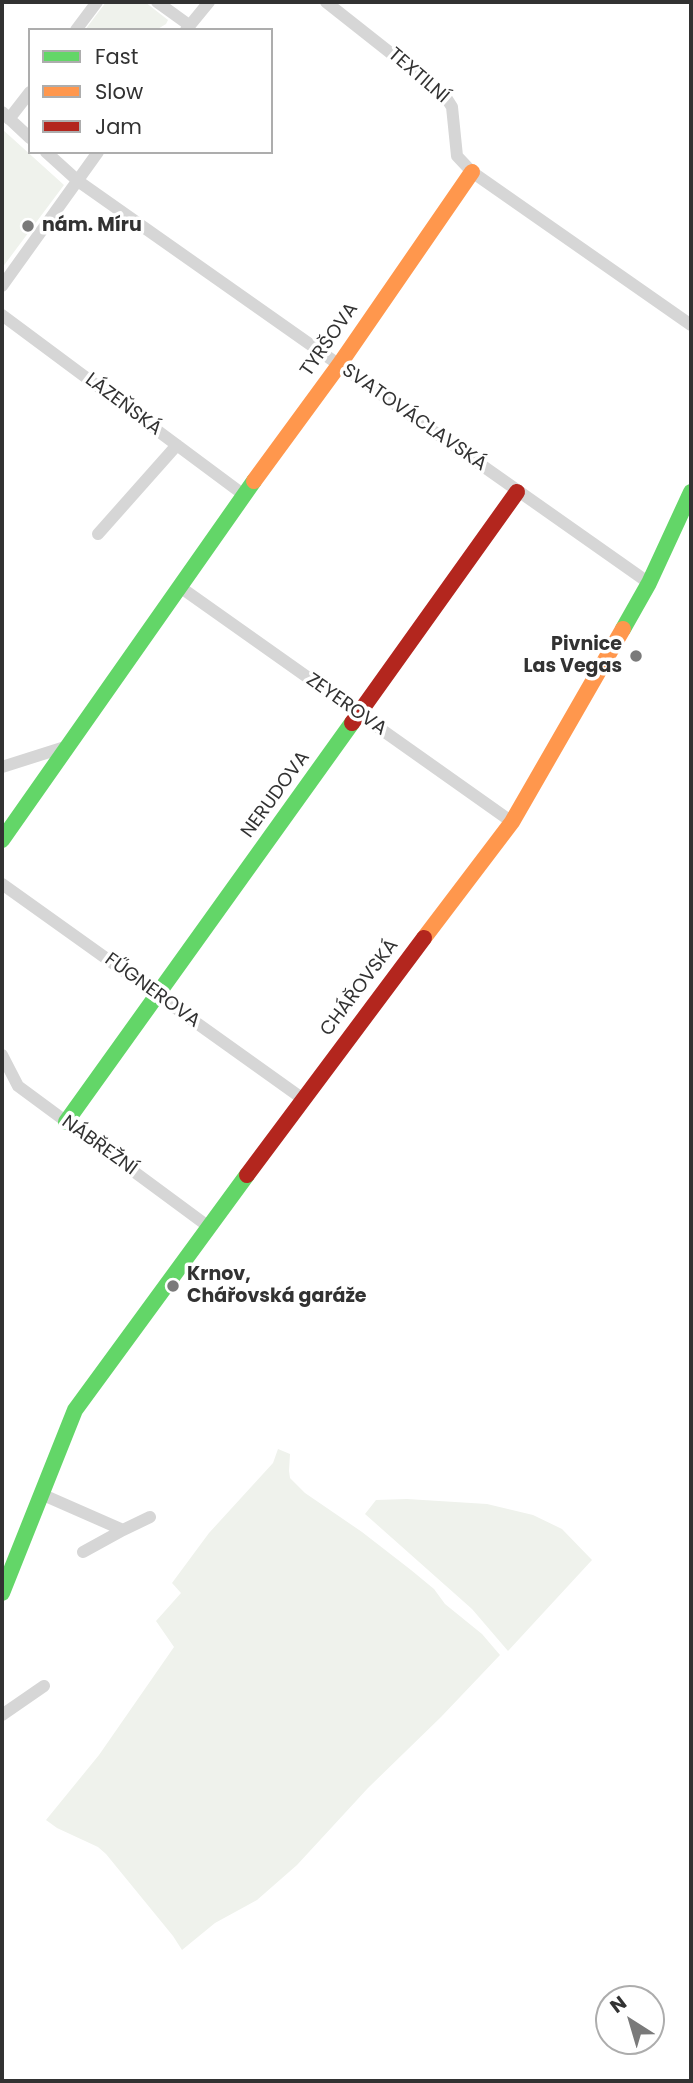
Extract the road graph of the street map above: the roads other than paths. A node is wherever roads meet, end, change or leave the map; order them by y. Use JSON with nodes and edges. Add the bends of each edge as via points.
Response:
{"nodes":[{"id":1,"x":97,"y":2,"type":"edge"},
{"id":2,"x":157,"y":2,"type":"edge"},
{"id":3,"x":209,"y":2,"type":"edge"},
{"id":4,"x":326,"y":2,"type":"edge"},
{"id":5,"x":187,"y":27,"type":"edge"},
{"id":6,"x":78,"y":28,"type":"edge"},
{"id":7,"x":28,"y":94,"type":"edge"},
{"id":8,"x":5,"y":116,"type":"edge"},
{"id":9,"x":28,"y":136,"type":"edge"},
{"id":10,"x":48,"y":154,"type":"edge"},
{"id":11,"x":98,"y":154,"type":"edge"},
{"id":12,"x":472,"y":172,"type":"junction"},
{"id":13,"x":78,"y":181,"type":"junction"},
{"id":14,"x":2,"y":286,"type":"edge"},
{"id":15,"x":2,"y":315,"type":"edge"},
{"id":16,"x":691,"y":325,"type":"edge"},
{"id":17,"x":339,"y":365,"type":"junction"},
{"id":18,"x":177,"y":445,"type":"junction"},
{"id":19,"x":517,"y":492,"type":"junction"},
{"id":20,"x":691,"y":492,"type":"edge"},
{"id":21,"x":244,"y":495,"type":"junction"},
{"id":22,"x":98,"y":534,"type":"dead end"},
{"id":23,"x":649,"y":583,"type":"junction"},
{"id":24,"x":180,"y":587,"type":"junction"},
{"id":25,"x":359,"y":715,"type":"junction"},
{"id":26,"x":65,"y":747,"type":"junction"},
{"id":27,"x":2,"y":767,"type":"edge"},
{"id":28,"x":512,"y":822,"type":"junction"},
{"id":29,"x":2,"y":840,"type":"edge"},
{"id":30,"x":2,"y":884,"type":"edge"},
{"id":31,"x":158,"y":996,"type":"junction"},
{"id":32,"x":2,"y":1055,"type":"edge"},
{"id":33,"x":303,"y":1099,"type":"junction"},
{"id":34,"x":66,"y":1122,"type":"junction"},
{"id":35,"x":209,"y":1227,"type":"junction"},
{"id":36,"x":41,"y":1494,"type":"junction"},
{"id":37,"x":150,"y":1517,"type":"dead end"},
{"id":38,"x":123,"y":1530,"type":"junction"},
{"id":39,"x":83,"y":1552,"type":"dead end"},
{"id":40,"x":2,"y":1593,"type":"edge"},
{"id":41,"x":44,"y":1686,"type":"dead end"},
{"id":42,"x":2,"y":1715,"type":"edge"}],
"edges":[{"from":1,"to":6,"type":"street"},
{"from":2,"to":5,"type":"street"},
{"from":3,"to":5,"type":"street"},
{"from":4,"to":12,"type":"street","name":"TEXTILNÍ","via":[[445,96],[452,107],[457,156]]},
{"from":7,"to":8,"type":"street"},
{"from":8,"to":9,"type":"street"},
{"from":10,"to":13,"type":"street","name":"SVATOVÁCLAVSKÁ"},
{"from":11,"to":13,"type":"street"},
{"from":12,"to":16,"type":"street"},
{"from":12,"to":17,"type":"street","name":"TYRŠOVA"},
{"from":13,"to":14,"type":"street"},
{"from":13,"to":17,"type":"street","name":"SVATOVÁCLAVSKÁ"},
{"from":15,"to":18,"type":"street","name":"LÁZEŇSKÁ"},
{"from":17,"to":19,"type":"street","name":"SVATOVÁCLAVSKÁ"},
{"from":17,"to":21,"type":"street","name":"TYRŠOVA"},
{"from":18,"to":21,"type":"street","name":"LÁZEŇSKÁ"},
{"from":18,"to":22,"type":"street"},
{"from":19,"to":23,"type":"street","name":"SVATOVÁCLAVSKÁ"},
{"from":19,"to":25,"type":"street","name":"NERUDOVA"},
{"from":20,"to":23,"type":"street","name":"CHÁŘOVSKÁ"},
{"from":21,"to":24,"type":"street","name":"TYRŠOVA"},
{"from":23,"to":28,"type":"street","name":"CHÁŘOVSKÁ"},
{"from":24,"to":25,"type":"street","name":"ZEYEROVA"},
{"from":24,"to":26,"type":"street","name":"TYRŠOVA"},
{"from":25,"to":28,"type":"street","name":"ZEYEROVA"},
{"from":25,"to":31,"type":"street","name":"NERUDOVA"},
{"from":26,"to":27,"type":"street"},
{"from":26,"to":29,"type":"street","name":"TYRŠOVA"},
{"from":28,"to":33,"type":"street","name":"CHÁŘOVSKÁ"},
{"from":30,"to":31,"type":"street","name":"FŰGNEROVA"},
{"from":31,"to":33,"type":"street","name":"FŰGNEROVA"},
{"from":31,"to":34,"type":"street","name":"NERUDOVA"},
{"from":32,"to":34,"type":"street","name":"NÁBŘEŽNÍ","via":[[18,1086]]},
{"from":33,"to":35,"type":"street","name":"CHÁŘOVSKÁ"},
{"from":34,"to":35,"type":"street","name":"NÁBŘEŽNÍ"},
{"from":35,"to":36,"type":"street","name":"CHÁŘOVSKÁ","via":[[75,1410]]},
{"from":36,"to":38,"type":"street"},
{"from":36,"to":40,"type":"street","name":"CHÁŘOVSKÁ"},
{"from":37,"to":38,"type":"street"},
{"from":38,"to":39,"type":"street"},
{"from":41,"to":42,"type":"street"}]}
